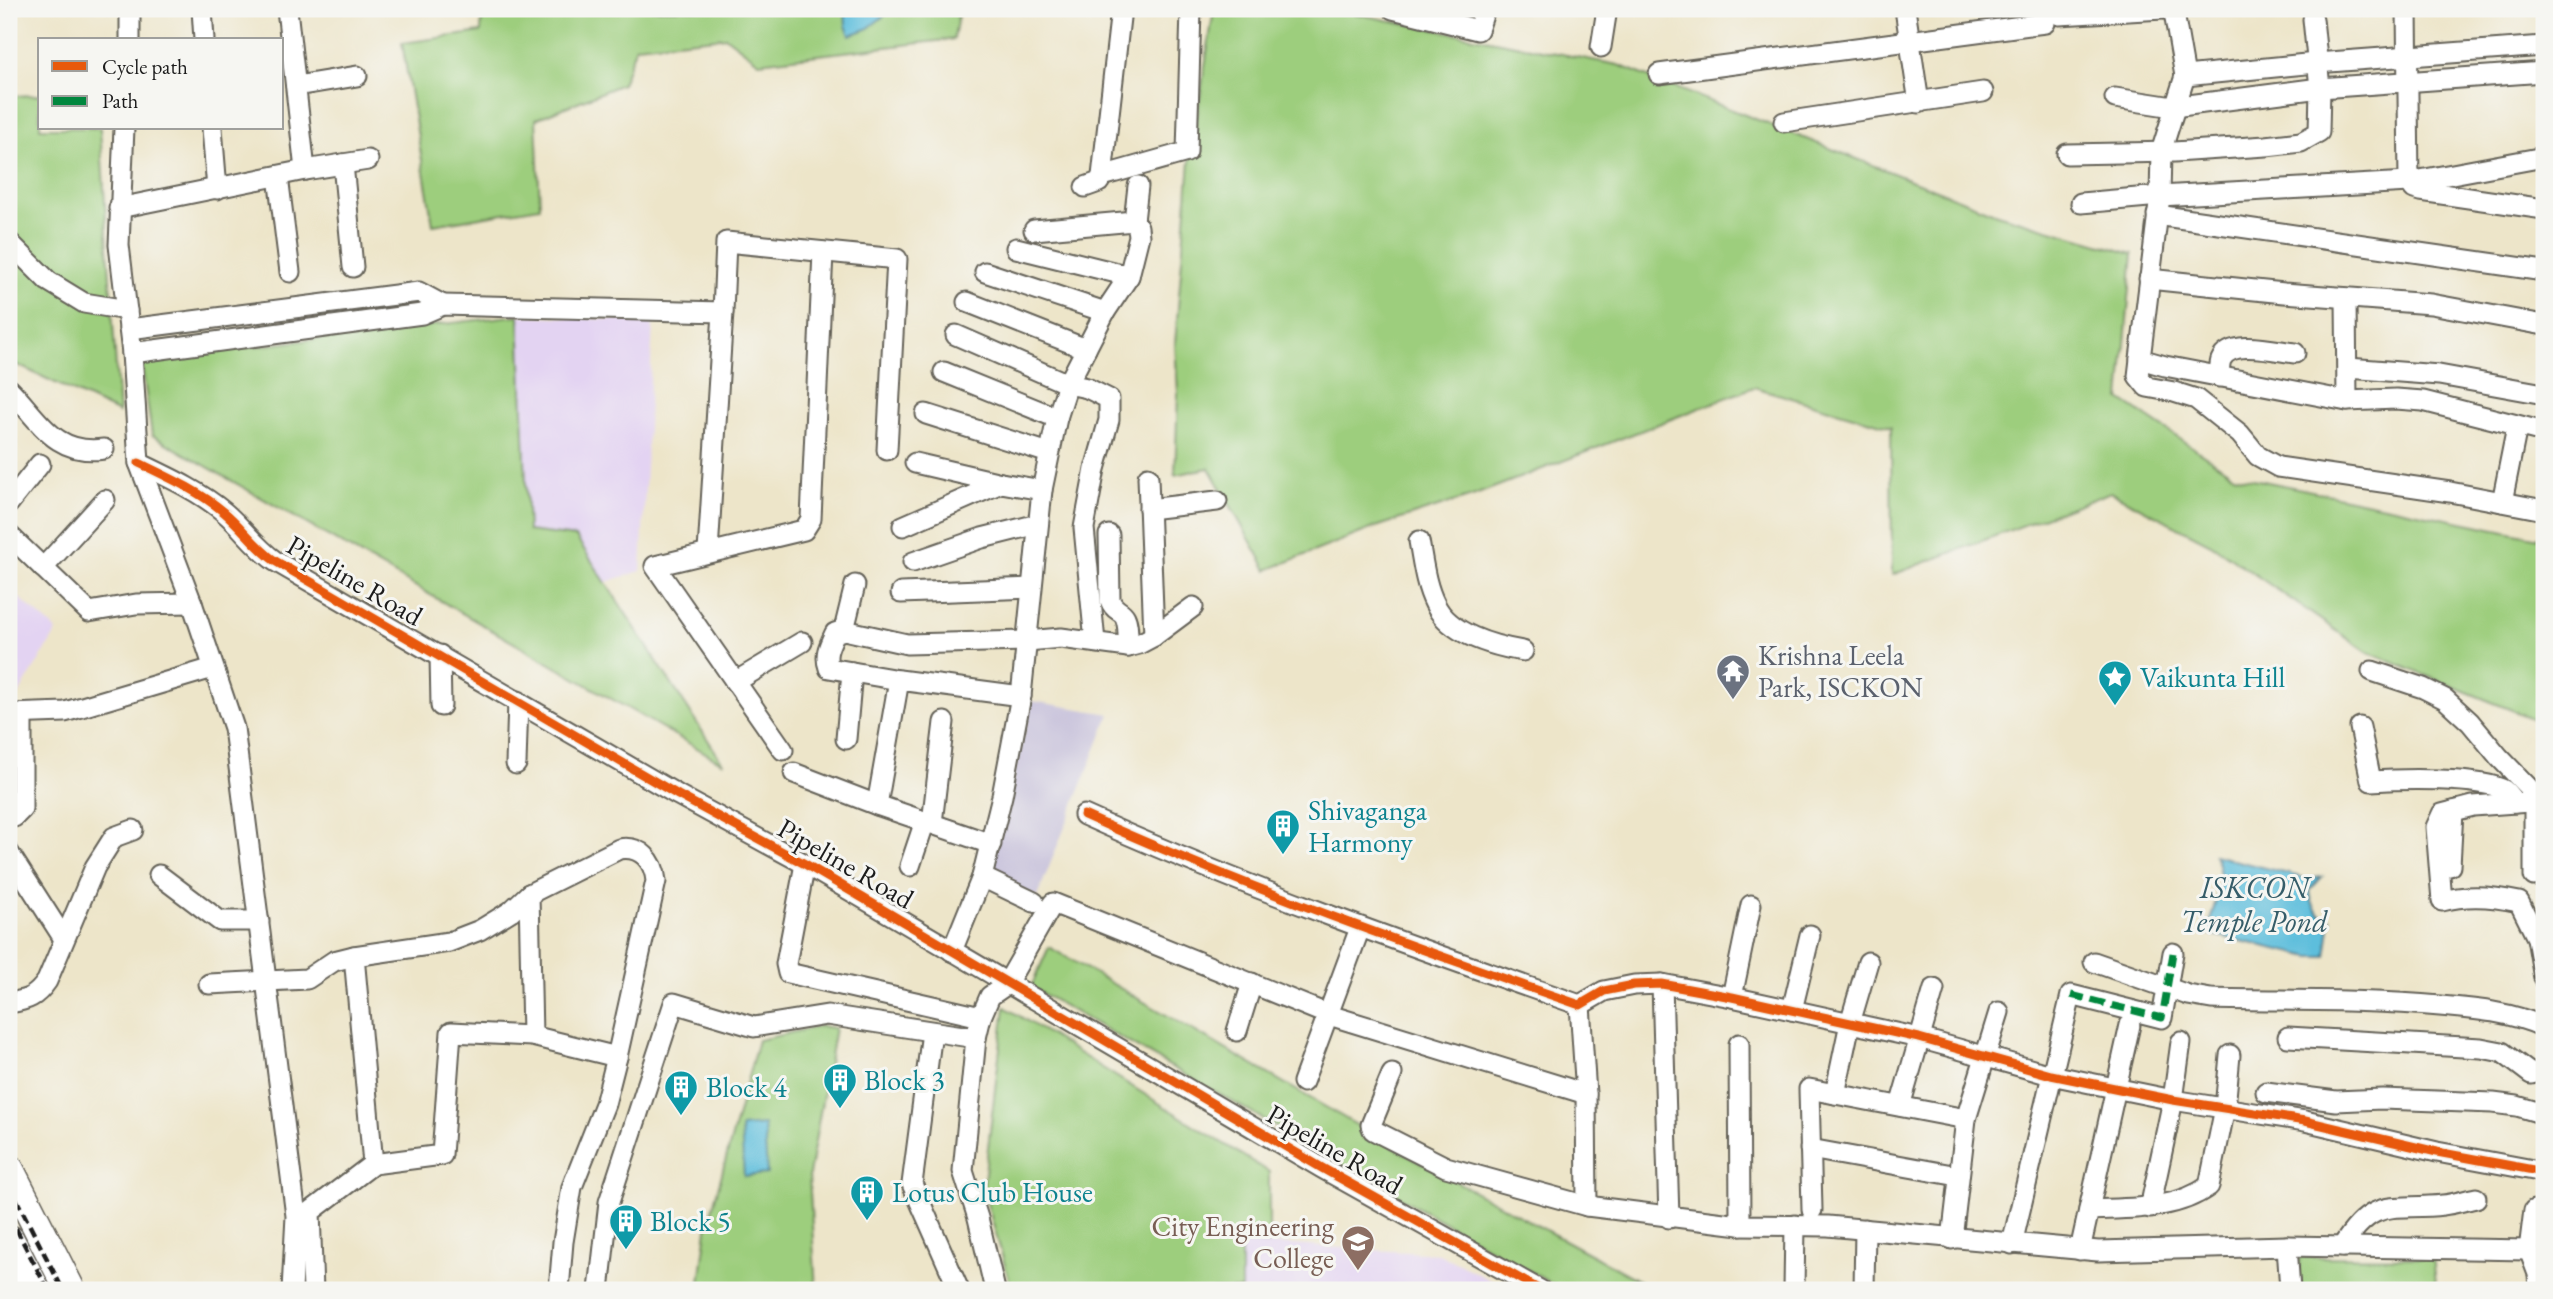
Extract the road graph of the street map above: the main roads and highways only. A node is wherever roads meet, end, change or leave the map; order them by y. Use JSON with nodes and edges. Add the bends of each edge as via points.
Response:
{"nodes":[{"id":1,"x":9,"y":1170,"type":"edge"},
{"id":2,"x":9,"y":1240,"type":"edge"},
{"id":3,"x":35,"y":1290,"type":"edge"},
{"id":4,"x":70,"y":1290,"type":"edge"}],
"edges":[{"from":1,"to":4,"type":"highway"},
{"from":2,"to":3,"type":"highway"}]}
